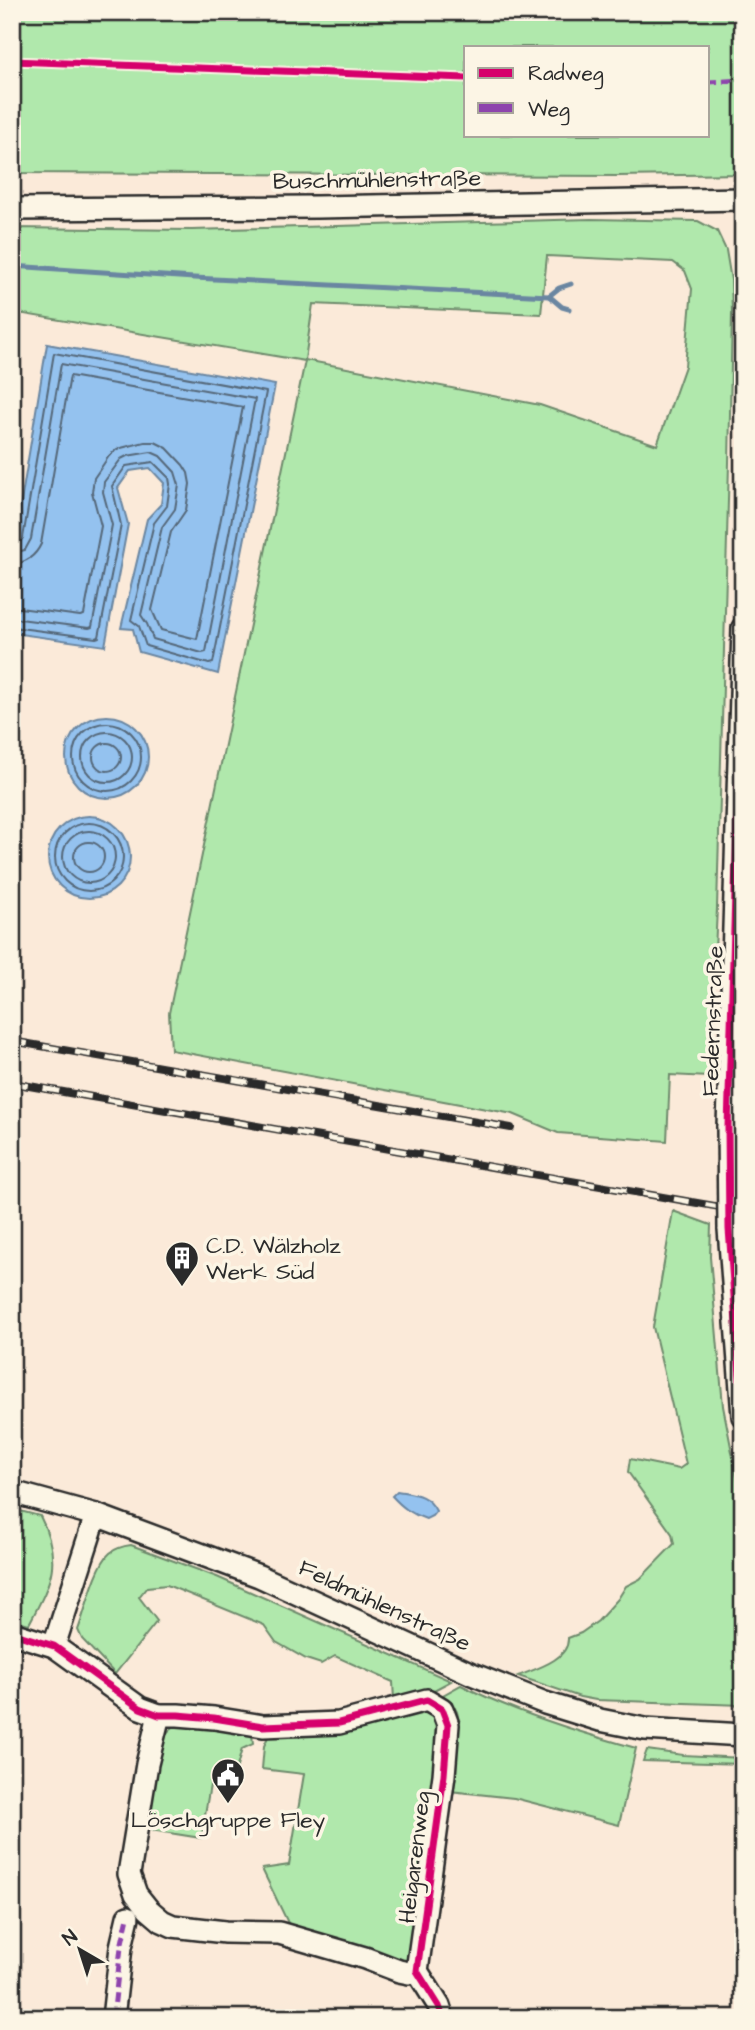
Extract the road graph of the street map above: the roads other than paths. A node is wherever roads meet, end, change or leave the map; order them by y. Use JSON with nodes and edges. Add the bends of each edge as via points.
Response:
{"nodes":[{"id":1,"x":743,"y":199,"type":"edge"},
{"id":2,"x":12,"y":209,"type":"edge"},
{"id":3,"x":743,"y":628,"type":"edge"},
{"id":4,"x":743,"y":1416,"type":"edge"},
{"id":5,"x":12,"y":1492,"type":"edge"},
{"id":6,"x":96,"y":1515,"type":"junction"},
{"id":7,"x":12,"y":1633,"type":"edge"},
{"id":8,"x":54,"y":1646,"type":"junction"},
{"id":9,"x":159,"y":1716,"type":"junction"},
{"id":10,"x":743,"y":1735,"type":"edge"},
{"id":11,"x":128,"y":1917,"type":"dead end"},
{"id":12,"x":417,"y":1971,"type":"junction"},
{"id":13,"x":113,"y":2018,"type":"edge"},
{"id":14,"x":443,"y":2018,"type":"edge"}],
"edges":[{"from":1,"to":2,"type":"street","name":"Buschmühlenstraße"},
{"from":3,"to":4,"type":"street","name":"Federnstraße","bridge":true,"via":[[729,1126],[729,1229]]},
{"from":5,"to":6,"type":"street","name":"Feldmühlenstraße"},
{"from":6,"to":8,"type":"street"},
{"from":6,"to":10,"type":"street","name":"Feldmühlenstraße","via":[[259,1576],[545,1703],[645,1729]]},
{"from":7,"to":8,"type":"street"},
{"from":8,"to":9,"type":"street","via":[[140,1708]]},
{"from":9,"to":12,"type":"street","via":[[129,1874],[148,1909],[173,1926],[279,1933],[399,1972]]},
{"from":9,"to":12,"type":"street","name":"Heigarenweg","via":[[263,1726],[339,1723],[427,1700],[442,1709],[447,1725],[444,1775]]},
{"from":11,"to":13,"type":"street"},
{"from":12,"to":14,"type":"street"}]}
